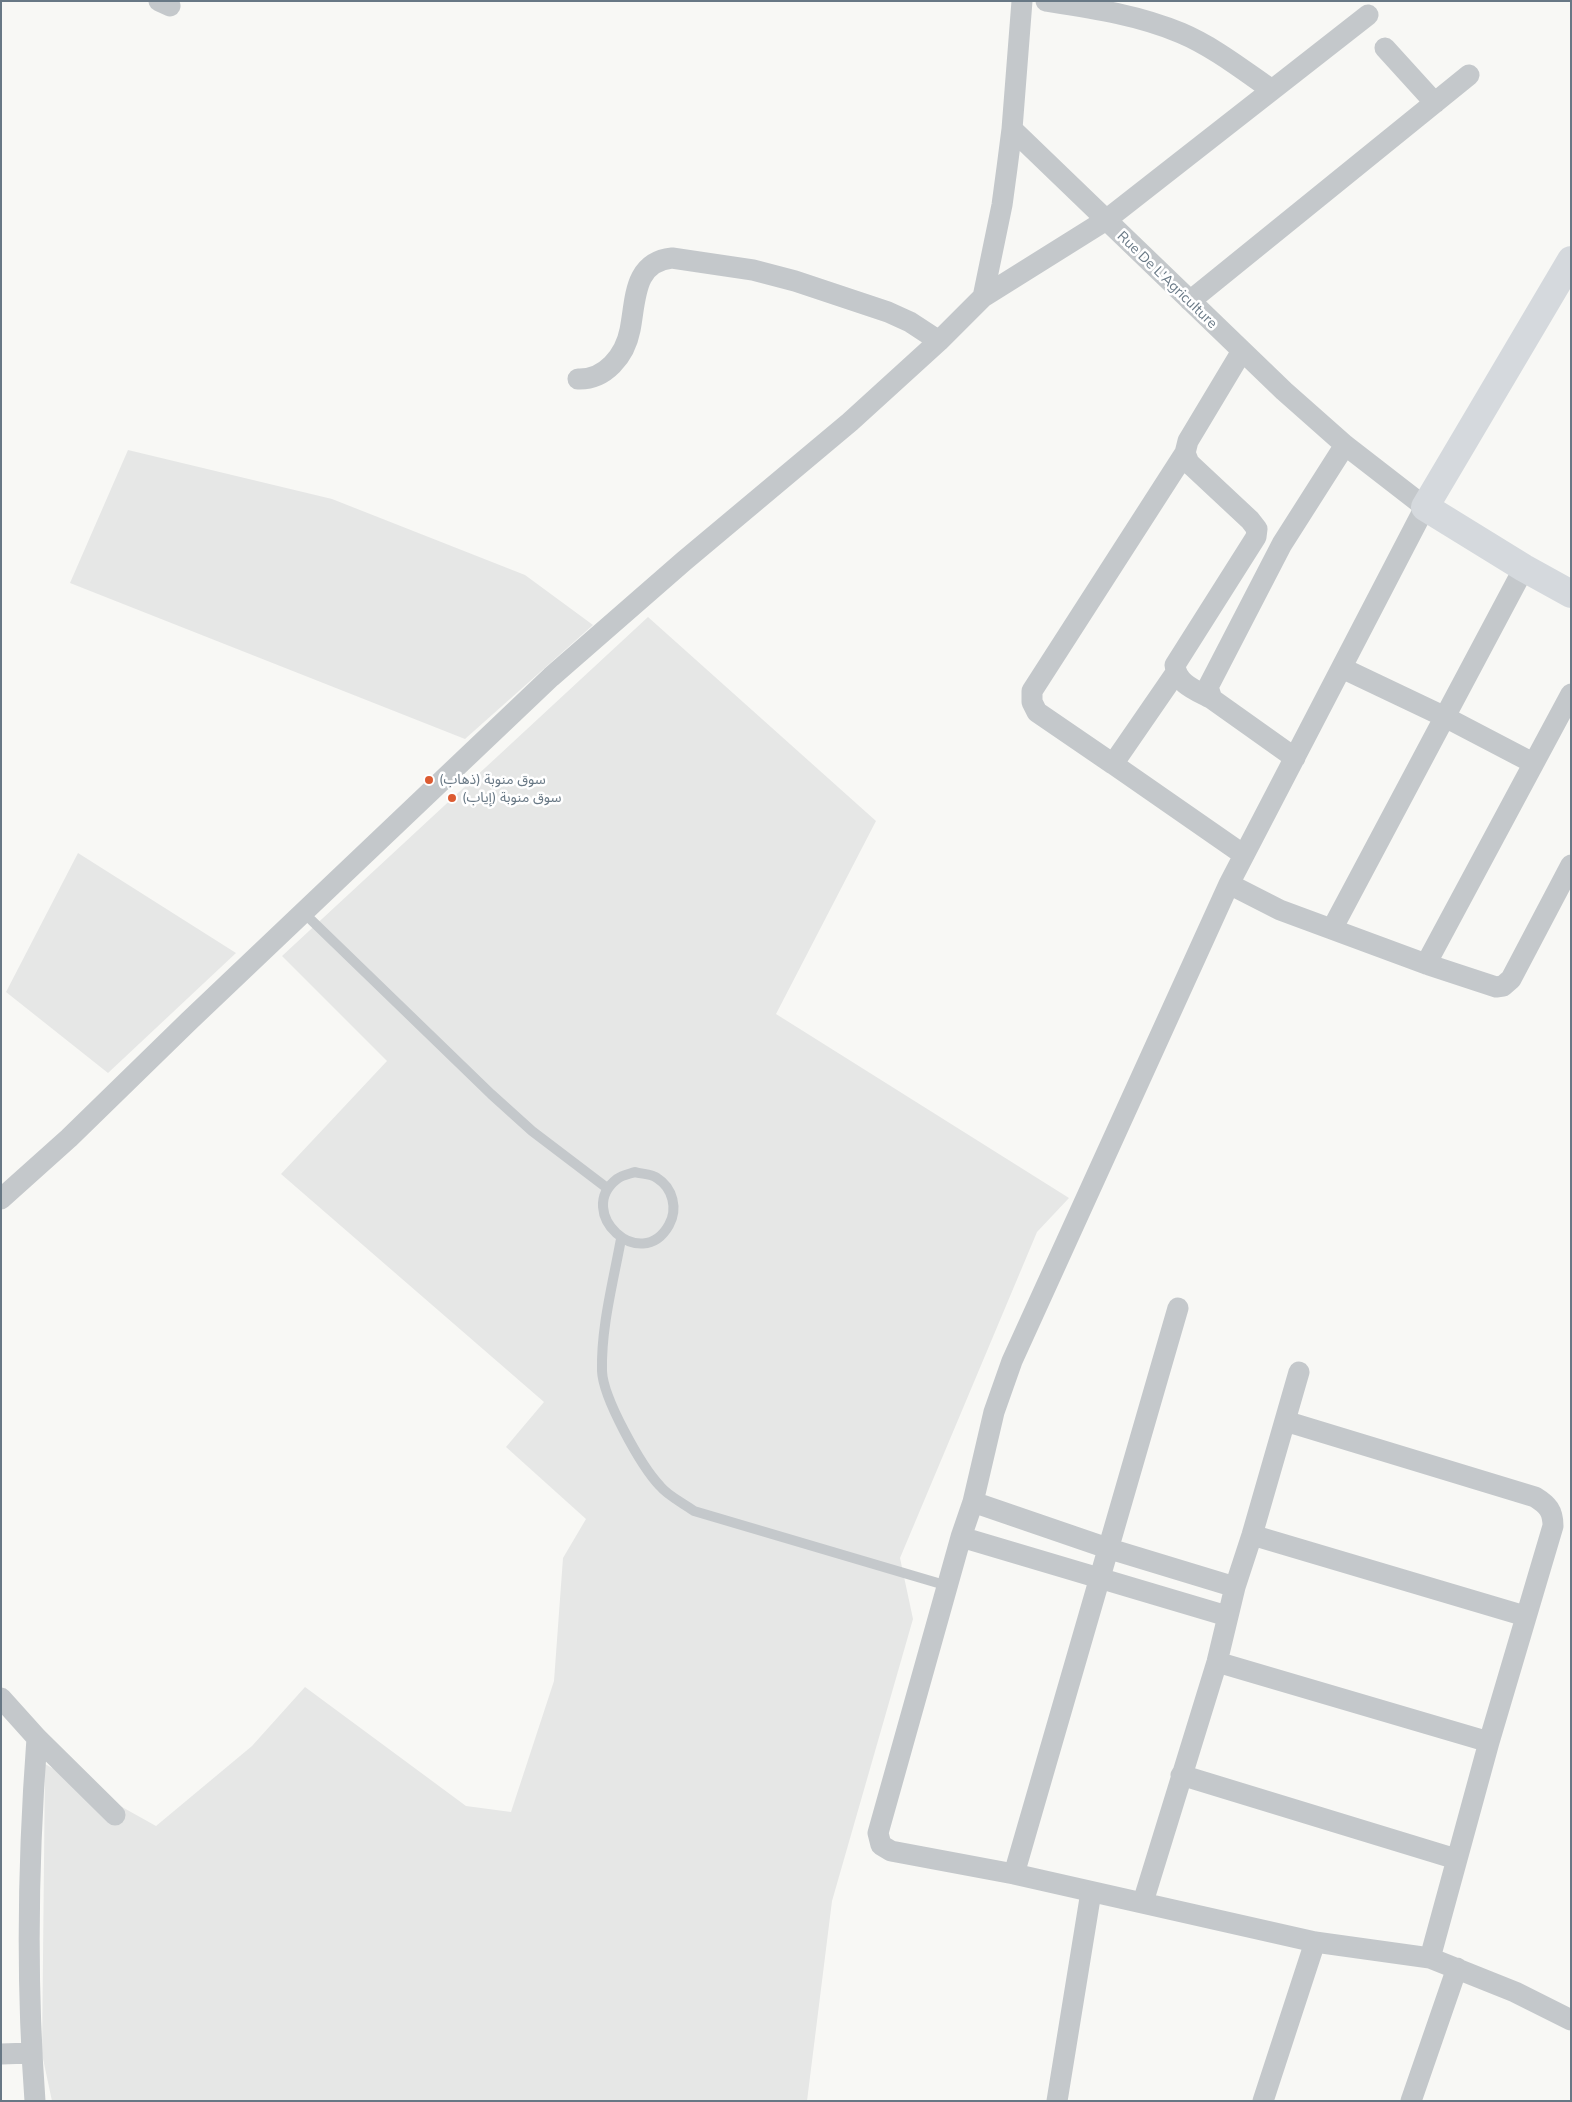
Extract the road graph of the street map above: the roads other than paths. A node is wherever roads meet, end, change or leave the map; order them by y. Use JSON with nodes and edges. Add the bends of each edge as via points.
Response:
{"nodes":[{"id":1,"x":1022,"y":1,"type":"edge"},
{"id":2,"x":1046,"y":1,"type":"edge"},
{"id":3,"x":1368,"y":15,"type":"dead end"},
{"id":4,"x":1386,"y":48,"type":"dead end"},
{"id":5,"x":1469,"y":75,"type":"dead end"},
{"id":6,"x":1272,"y":90,"type":"junction"},
{"id":7,"x":1435,"y":103,"type":"junction"},
{"id":8,"x":1012,"y":128,"type":"junction"},
{"id":9,"x":1106,"y":220,"type":"junction"},
{"id":10,"x":1571,"y":260,"type":"edge"},
{"id":11,"x":983,"y":297,"type":"junction"},
{"id":12,"x":1190,"y":302,"type":"junction"},
{"id":13,"x":939,"y":341,"type":"junction"},
{"id":14,"x":1242,"y":351,"type":"junction"},
{"id":15,"x":578,"y":379,"type":"dead end"},
{"id":16,"x":1345,"y":445,"type":"junction"},
{"id":17,"x":1184,"y":453,"type":"junction"},
{"id":18,"x":1425,"y":507,"type":"junction"},
{"id":19,"x":1257,"y":529,"type":"junction"},
{"id":20,"x":1282,"y":544,"type":"junction"},
{"id":21,"x":1524,"y":568,"type":"junction"},
{"id":22,"x":1571,"y":594,"type":"edge"},
{"id":23,"x":1342,"y":668,"type":"junction"},
{"id":24,"x":1175,"y":674,"type":"junction"},
{"id":25,"x":1571,"y":694,"type":"edge"},
{"id":26,"x":1212,"y":700,"type":"junction"},
{"id":27,"x":1445,"y":717,"type":"junction"},
{"id":28,"x":1295,"y":758,"type":"junction"},
{"id":29,"x":1534,"y":763,"type":"junction"},
{"id":30,"x":1113,"y":764,"type":"junction"},
{"id":31,"x":1244,"y":855,"type":"junction"},
{"id":32,"x":1571,"y":865,"type":"edge"},
{"id":33,"x":1229,"y":884,"type":"junction"},
{"id":34,"x":304,"y":912,"type":"junction"},
{"id":35,"x":1332,"y":929,"type":"junction"},
{"id":36,"x":1426,"y":964,"type":"junction"},
{"id":37,"x":607,"y":1188,"type":"junction"},
{"id":38,"x":1,"y":1199,"type":"edge"},
{"id":39,"x":621,"y":1239,"type":"junction"},
{"id":40,"x":1178,"y":1308,"type":"dead end"},
{"id":41,"x":1299,"y":1372,"type":"dead end"},
{"id":42,"x":1285,"y":1421,"type":"junction"},
{"id":43,"x":973,"y":1502,"type":"junction"},
{"id":44,"x":1252,"y":1535,"type":"junction"},
{"id":45,"x":961,"y":1537,"type":"junction"},
{"id":46,"x":1110,"y":1548,"type":"junction"},
{"id":47,"x":1100,"y":1577,"type":"junction"},
{"id":48,"x":948,"y":1586,"type":"junction"},
{"id":49,"x":1235,"y":1587,"type":"junction"},
{"id":50,"x":1227,"y":1616,"type":"junction"},
{"id":51,"x":1525,"y":1616,"type":"junction"},
{"id":52,"x":1217,"y":1662,"type":"junction"},
{"id":53,"x":1,"y":1698,"type":"edge"},
{"id":54,"x":37,"y":1738,"type":"junction"},
{"id":55,"x":1489,"y":1742,"type":"junction"},
{"id":56,"x":1181,"y":1775,"type":"junction"},
{"id":57,"x":115,"y":1815,"type":"dead end"},
{"id":58,"x":1456,"y":1859,"type":"junction"},
{"id":59,"x":1014,"y":1874,"type":"junction"},
{"id":60,"x":1091,"y":1892,"type":"junction"},
{"id":61,"x":1143,"y":1902,"type":"junction"},
{"id":62,"x":1315,"y":1942,"type":"junction"},
{"id":63,"x":1430,"y":1958,"type":"junction"},
{"id":64,"x":1457,"y":1968,"type":"junction"},
{"id":65,"x":1571,"y":2020,"type":"edge"},
{"id":66,"x":31,"y":2053,"type":"junction"},
{"id":67,"x":1,"y":2054,"type":"edge"},
{"id":68,"x":35,"y":2101,"type":"edge"},
{"id":69,"x":1057,"y":2101,"type":"edge"},
{"id":70,"x":1263,"y":2101,"type":"edge"},
{"id":71,"x":1412,"y":2101,"type":"edge"}],
"edges":[{"from":1,"to":8,"type":"street"},
{"from":2,"to":6,"type":"street","via":[[1135,18],[1181,34],[1227,58]]},
{"from":3,"to":6,"type":"street"},
{"from":4,"to":7,"type":"street"},
{"from":5,"to":7,"type":"street"},
{"from":6,"to":9,"type":"street"},
{"from":7,"to":12,"type":"street"},
{"from":8,"to":9,"type":"street","name":"Rue De L'Agriculture"},
{"from":8,"to":11,"type":"street","via":[[1002,205]]},
{"from":9,"to":11,"type":"street"},
{"from":9,"to":12,"type":"street","name":"Rue De L'Agriculture"},
{"from":10,"to":18,"type":"street"},
{"from":11,"to":13,"type":"street"},
{"from":12,"to":14,"type":"street","name":"Rue De L'Agriculture"},
{"from":13,"to":15,"type":"street","via":[[888,312],[795,281],[753,270],[662,259],[653,264],[640,280],[629,333],[614,362],[598,376],[589,380]]},
{"from":13,"to":34,"type":"street","via":[[850,422],[551,677]]},
{"from":14,"to":16,"type":"street","name":"Rue De L'Agriculture"},
{"from":14,"to":17,"type":"street"},
{"from":16,"to":18,"type":"street","name":"Rue De L'Agriculture"},
{"from":16,"to":20,"type":"street"},
{"from":17,"to":19,"type":"street","via":[[1189,463]]},
{"from":17,"to":30,"type":"street","via":[[1032,690],[1032,702],[1037,712]]},
{"from":18,"to":21,"type":"street"},
{"from":18,"to":23,"type":"street"},
{"from":19,"to":20,"type":"street"},
{"from":19,"to":24,"type":"street","via":[[1256,537],[1175,666]]},
{"from":20,"to":26,"type":"street","via":[[1208,687]]},
{"from":21,"to":22,"type":"street"},
{"from":21,"to":27,"type":"street"},
{"from":23,"to":27,"type":"street"},
{"from":23,"to":28,"type":"street"},
{"from":24,"to":26,"type":"street"},
{"from":24,"to":30,"type":"street"},
{"from":25,"to":29,"type":"street"},
{"from":26,"to":28,"type":"street"},
{"from":27,"to":29,"type":"street"},
{"from":27,"to":35,"type":"street"},
{"from":28,"to":31,"type":"street"},
{"from":29,"to":36,"type":"street"},
{"from":30,"to":31,"type":"street"},
{"from":31,"to":33,"type":"street"},
{"from":32,"to":36,"type":"street","via":[[1508,983],[1496,987],[1483,984]]},
{"from":33,"to":35,"type":"street","via":[[1280,910]]},
{"from":33,"to":43,"type":"street","via":[[1012,1361],[994,1412]]},
{"from":34,"to":37,"type":"lane","via":[[491,1094],[532,1131]]},
{"from":34,"to":38,"type":"street"},
{"from":35,"to":36,"type":"street"},
{"from":37,"to":39,"type":"lane","via":[[604,1201],[606,1223]]},
{"from":37,"to":39,"type":"lane","via":[[618,1177],[635,1172],[657,1177],[672,1193],[674,1215],[663,1235],[643,1244]]},
{"from":39,"to":48,"type":"lane","via":[[604,1328],[602,1374],[613,1410],[660,1487],[694,1511]]},
{"from":40,"to":46,"type":"street"},
{"from":41,"to":42,"type":"street"},
{"from":42,"to":44,"type":"street"},
{"from":42,"to":51,"type":"street","via":[[1536,1497],[1547,1504],[1553,1515],[1553,1526]]},
{"from":43,"to":45,"type":"street"},
{"from":43,"to":46,"type":"street"},
{"from":44,"to":49,"type":"street"},
{"from":44,"to":51,"type":"street"},
{"from":45,"to":47,"type":"street"},
{"from":45,"to":48,"type":"street"},
{"from":46,"to":47,"type":"street"},
{"from":46,"to":49,"type":"street"},
{"from":47,"to":50,"type":"street"},
{"from":47,"to":59,"type":"street"},
{"from":48,"to":59,"type":"street","via":[[878,1833],[881,1845],[891,1851]]},
{"from":49,"to":50,"type":"street"},
{"from":50,"to":52,"type":"street"},
{"from":51,"to":55,"type":"street"},
{"from":52,"to":55,"type":"street"},
{"from":52,"to":56,"type":"street"},
{"from":53,"to":54,"type":"street"},
{"from":54,"to":57,"type":"street"},
{"from":54,"to":66,"type":"street","via":[[30,1855]]},
{"from":55,"to":58,"type":"street"},
{"from":56,"to":58,"type":"street"},
{"from":56,"to":61,"type":"street"},
{"from":58,"to":63,"type":"street"},
{"from":59,"to":60,"type":"street"},
{"from":60,"to":61,"type":"street"},
{"from":60,"to":69,"type":"street"},
{"from":61,"to":62,"type":"street"},
{"from":62,"to":63,"type":"street"},
{"from":62,"to":70,"type":"street"},
{"from":63,"to":64,"type":"street"},
{"from":64,"to":65,"type":"street"},
{"from":64,"to":71,"type":"street"},
{"from":66,"to":67,"type":"street"},
{"from":66,"to":68,"type":"street"}]}
